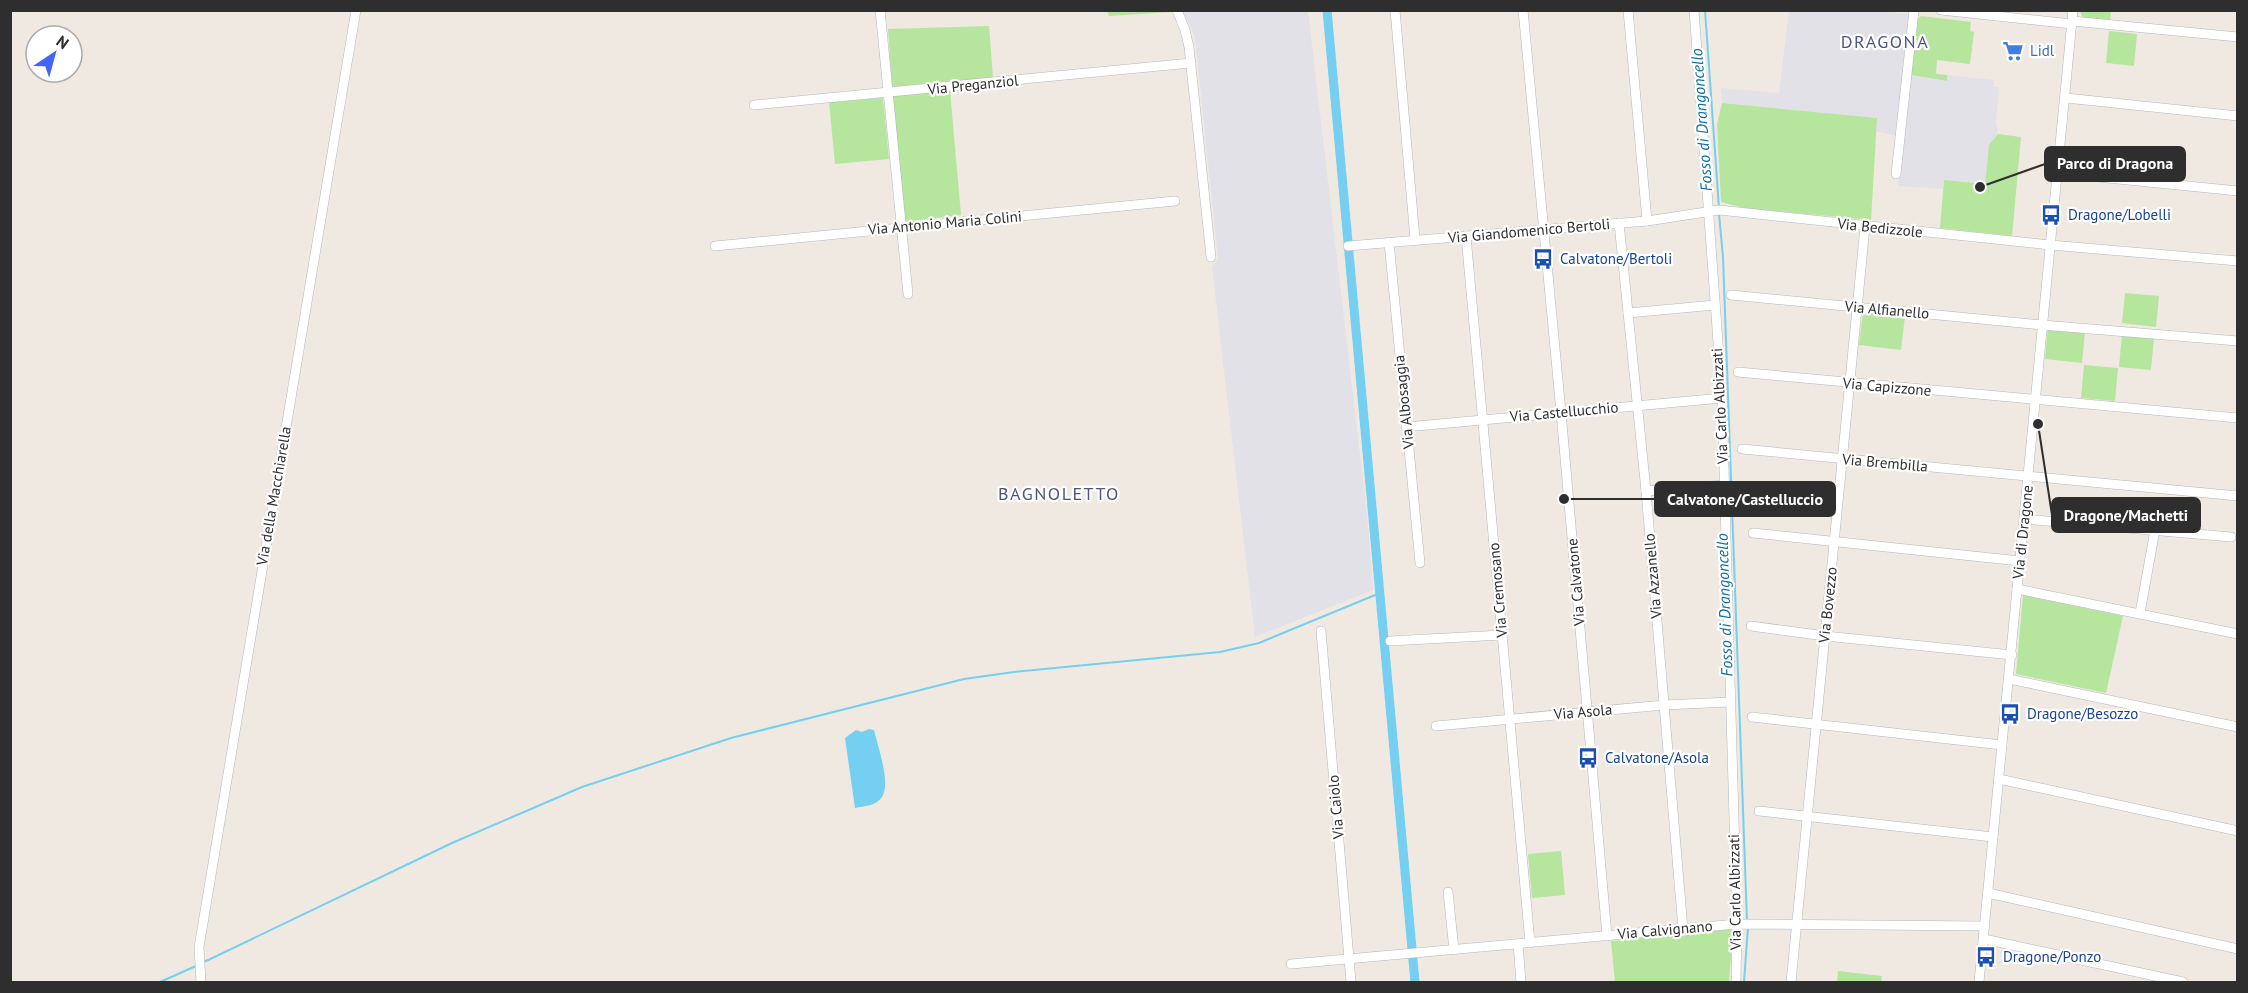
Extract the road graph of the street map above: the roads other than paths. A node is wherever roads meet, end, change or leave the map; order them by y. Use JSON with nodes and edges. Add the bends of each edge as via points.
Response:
{"nodes":[{"id":1,"x":356,"y":10,"type":"edge"},
{"id":2,"x":880,"y":10,"type":"edge"},
{"id":3,"x":1178,"y":10,"type":"edge"},
{"id":4,"x":1395,"y":10,"type":"edge"},
{"id":5,"x":1523,"y":10,"type":"edge"},
{"id":6,"x":1628,"y":10,"type":"edge"},
{"id":7,"x":1694,"y":10,"type":"edge"},
{"id":8,"x":1914,"y":10,"type":"edge"},
{"id":9,"x":1941,"y":10,"type":"edge"},
{"id":10,"x":2073,"y":10,"type":"edge"},
{"id":11,"x":2072,"y":22,"type":"junction"},
{"id":12,"x":2238,"y":37,"type":"edge"},
{"id":13,"x":1191,"y":63,"type":"junction"},
{"id":14,"x":887,"y":93,"type":"junction"},
{"id":15,"x":2066,"y":98,"type":"junction"},
{"id":16,"x":754,"y":105,"type":"dead end"},
{"id":17,"x":2238,"y":116,"type":"edge"},
{"id":18,"x":2058,"y":173,"type":"junction"},
{"id":19,"x":1896,"y":174,"type":"dead end"},
{"id":20,"x":2238,"y":191,"type":"edge"},
{"id":21,"x":1175,"y":201,"type":"dead end"},
{"id":22,"x":1709,"y":213,"type":"junction"},
{"id":23,"x":1647,"y":221,"type":"junction"},
{"id":24,"x":1619,"y":223,"type":"junction"},
{"id":25,"x":1865,"y":227,"type":"junction"},
{"id":26,"x":901,"y":228,"type":"junction"},
{"id":27,"x":1544,"y":229,"type":"junction"},
{"id":28,"x":1466,"y":236,"type":"junction"},
{"id":29,"x":1415,"y":239,"type":"junction"},
{"id":30,"x":1389,"y":242,"type":"junction"},
{"id":31,"x":2050,"y":245,"type":"junction"},
{"id":32,"x":715,"y":246,"type":"dead end"},
{"id":33,"x":1348,"y":246,"type":"dead end"},
{"id":34,"x":1211,"y":257,"type":"dead end"},
{"id":35,"x":2238,"y":261,"type":"edge"},
{"id":36,"x":908,"y":294,"type":"dead end"},
{"id":37,"x":1731,"y":295,"type":"dead end"},
{"id":38,"x":1715,"y":305,"type":"junction"},
{"id":39,"x":1858,"y":308,"type":"junction"},
{"id":40,"x":1628,"y":313,"type":"junction"},
{"id":41,"x":2042,"y":325,"type":"junction"},
{"id":42,"x":2238,"y":341,"type":"edge"},
{"id":43,"x":1738,"y":372,"type":"dead end"},
{"id":44,"x":1851,"y":384,"type":"junction"},
{"id":45,"x":1722,"y":398,"type":"junction"},
{"id":46,"x":2035,"y":401,"type":"junction"},
{"id":47,"x":1637,"y":406,"type":"junction"},
{"id":48,"x":1561,"y":412,"type":"junction"},
{"id":49,"x":2238,"y":418,"type":"edge"},
{"id":50,"x":1483,"y":420,"type":"junction"},
{"id":51,"x":1407,"y":427,"type":"junction"},
{"id":52,"x":1742,"y":449,"type":"dead end"},
{"id":53,"x":1843,"y":459,"type":"junction"},
{"id":54,"x":2029,"y":476,"type":"junction"},
{"id":55,"x":1724,"y":484,"type":"junction"},
{"id":56,"x":1646,"y":491,"type":"junction"},
{"id":57,"x":2238,"y":496,"type":"edge"},
{"id":58,"x":2024,"y":519,"type":"junction"},
{"id":59,"x":2155,"y":530,"type":"junction"},
{"id":60,"x":1753,"y":533,"type":"dead end"},
{"id":61,"x":2231,"y":537,"type":"dead end"},
{"id":62,"x":1834,"y":542,"type":"junction"},
{"id":63,"x":2019,"y":561,"type":"junction"},
{"id":64,"x":1420,"y":563,"type":"dead end"},
{"id":65,"x":2017,"y":589,"type":"junction"},
{"id":66,"x":2140,"y":613,"type":"junction"},
{"id":67,"x":1751,"y":626,"type":"dead end"},
{"id":68,"x":1321,"y":631,"type":"dead end"},
{"id":69,"x":2238,"y":634,"type":"edge"},
{"id":70,"x":1502,"y":635,"type":"junction"},
{"id":71,"x":1825,"y":636,"type":"junction"},
{"id":72,"x":1390,"y":641,"type":"dead end"},
{"id":73,"x":2012,"y":655,"type":"junction"},
{"id":74,"x":2009,"y":679,"type":"junction"},
{"id":75,"x":1730,"y":702,"type":"junction"},
{"id":76,"x":1664,"y":705,"type":"junction"},
{"id":77,"x":1587,"y":712,"type":"junction"},
{"id":78,"x":1752,"y":717,"type":"dead end"},
{"id":79,"x":1510,"y":719,"type":"junction"},
{"id":80,"x":1815,"y":725,"type":"junction"},
{"id":81,"x":1436,"y":726,"type":"dead end"},
{"id":82,"x":2238,"y":727,"type":"edge"},
{"id":83,"x":2002,"y":745,"type":"junction"},
{"id":84,"x":1999,"y":779,"type":"junction"},
{"id":85,"x":1759,"y":811,"type":"dead end"},
{"id":86,"x":1808,"y":818,"type":"junction"},
{"id":87,"x":2238,"y":831,"type":"edge"},
{"id":88,"x":1993,"y":837,"type":"junction"},
{"id":89,"x":1448,"y":892,"type":"dead end"},
{"id":90,"x":1988,"y":893,"type":"junction"},
{"id":91,"x":1737,"y":924,"type":"junction"},
{"id":92,"x":1797,"y":924,"type":"junction"},
{"id":93,"x":1985,"y":926,"type":"junction"},
{"id":94,"x":1683,"y":929,"type":"junction"},
{"id":95,"x":1606,"y":936,"type":"junction"},
{"id":96,"x":1984,"y":939,"type":"junction"},
{"id":97,"x":1518,"y":944,"type":"junction"},
{"id":98,"x":1530,"y":944,"type":"junction"},
{"id":99,"x":2238,"y":949,"type":"edge"},
{"id":100,"x":1454,"y":950,"type":"junction"},
{"id":101,"x":1349,"y":959,"type":"junction"},
{"id":102,"x":1291,"y":964,"type":"dead end"},
{"id":103,"x":201,"y":979,"type":"edge"},
{"id":104,"x":1351,"y":982,"type":"edge"},
{"id":105,"x":1521,"y":982,"type":"edge"},
{"id":106,"x":1736,"y":982,"type":"edge"},
{"id":107,"x":1791,"y":982,"type":"edge"},
{"id":108,"x":1979,"y":982,"type":"edge"},
{"id":109,"x":2182,"y":982,"type":"edge"}],
"edges":[{"from":1,"to":103,"type":"street","name":"Via della Macchiarella","via":[[199,947]]},
{"from":2,"to":14,"type":"street"},
{"from":3,"to":13,"type":"street","via":[[1187,34]]},
{"from":4,"to":29,"type":"street"},
{"from":5,"to":27,"type":"street","name":"Via Calvatone"},
{"from":6,"to":23,"type":"street"},
{"from":7,"to":22,"type":"street","name":"Via Carlo Albizzati"},
{"from":8,"to":19,"type":"street"},
{"from":9,"to":11,"type":"street"},
{"from":10,"to":11,"type":"street","name":"Via di Dragone"},
{"from":11,"to":12,"type":"street"},
{"from":11,"to":15,"type":"street","name":"Via di Dragone"},
{"from":13,"to":14,"type":"street","name":"Via Preganziol"},
{"from":13,"to":34,"type":"street"},
{"from":14,"to":16,"type":"street","name":"Via Preganziol"},
{"from":14,"to":26,"type":"street"},
{"from":15,"to":17,"type":"street"},
{"from":15,"to":18,"type":"street","name":"Via di Dragone"},
{"from":18,"to":20,"type":"street"},
{"from":18,"to":31,"type":"street","name":"Via di Dragone"},
{"from":21,"to":26,"type":"street","name":"Via Antonio Maria Colini"},
{"from":22,"to":23,"type":"street","name":"Via Giandomenico Bertoli"},
{"from":22,"to":25,"type":"street","name":"Via Bedizzole","via":[[1729,211]]},
{"from":22,"to":38,"type":"street","name":"Via Carlo Albizzati"},
{"from":23,"to":24,"type":"street","name":"Via Giandomenico Bertoli"},
{"from":24,"to":27,"type":"street","name":"Via Giandomenico Bertoli"},
{"from":24,"to":40,"type":"street","name":"Via Azzanello"},
{"from":25,"to":31,"type":"street","name":"Via Bedizzole"},
{"from":25,"to":39,"type":"street","name":"Via Bovezzo"},
{"from":26,"to":32,"type":"street","name":"Via Antonio Maria Colini"},
{"from":26,"to":36,"type":"street"},
{"from":27,"to":28,"type":"street","name":"Via Giandomenico Bertoli"},
{"from":27,"to":48,"type":"street","name":"Via Calvatone"},
{"from":28,"to":29,"type":"street","name":"Via Giandomenico Bertoli"},
{"from":28,"to":50,"type":"street","name":"Via Cremosano"},
{"from":29,"to":30,"type":"street","name":"Via Giandomenico Bertoli"},
{"from":30,"to":33,"type":"street","name":"Via Giandomenico Bertoli"},
{"from":30,"to":51,"type":"street","name":"Via Albosaggia"},
{"from":31,"to":35,"type":"street","name":"Via Bedizzole"},
{"from":31,"to":41,"type":"street","name":"Via di Dragone"},
{"from":37,"to":39,"type":"street","name":"Via Alfianello"},
{"from":38,"to":40,"type":"street"},
{"from":38,"to":45,"type":"street","name":"Via Carlo Albizzati"},
{"from":39,"to":41,"type":"street","name":"Via Alfianello"},
{"from":39,"to":44,"type":"street","name":"Via Bovezzo"},
{"from":40,"to":47,"type":"street","name":"Via Azzanello"},
{"from":41,"to":42,"type":"street","name":"Via Alfianello"},
{"from":41,"to":46,"type":"street","name":"Via di Dragone"},
{"from":43,"to":44,"type":"street","name":"Via Capizzone"},
{"from":44,"to":46,"type":"street","name":"Via Capizzone"},
{"from":44,"to":53,"type":"street","name":"Via Bovezzo"},
{"from":45,"to":47,"type":"street","name":"Via Castellucchio"},
{"from":45,"to":55,"type":"street","name":"Via Carlo Albizzati"},
{"from":46,"to":49,"type":"street","name":"Via Capizzone"},
{"from":46,"to":54,"type":"street","name":"Via di Dragone"},
{"from":47,"to":48,"type":"street","name":"Via Castellucchio"},
{"from":47,"to":56,"type":"street","name":"Via Azzanello"},
{"from":48,"to":50,"type":"street","name":"Via Castellucchio"},
{"from":48,"to":77,"type":"street","name":"Via Calvatone"},
{"from":50,"to":51,"type":"street","name":"Via Castellucchio"},
{"from":50,"to":70,"type":"street","name":"Via Cremosano"},
{"from":51,"to":64,"type":"street","name":"Via Albosaggia"},
{"from":52,"to":53,"type":"street","name":"Via Brembilla"},
{"from":53,"to":54,"type":"street","name":"Via Brembilla"},
{"from":53,"to":62,"type":"street","name":"Via Bovezzo"},
{"from":54,"to":57,"type":"street","name":"Via Brembilla"},
{"from":54,"to":58,"type":"street","name":"Via di Dragone"},
{"from":55,"to":56,"type":"street"},
{"from":55,"to":75,"type":"street","name":"Via Carlo Albizzati"},
{"from":56,"to":76,"type":"street","name":"Via Azzanello"},
{"from":58,"to":59,"type":"street"},
{"from":58,"to":63,"type":"street","name":"Via di Dragone"},
{"from":59,"to":61,"type":"street"},
{"from":59,"to":66,"type":"street"},
{"from":60,"to":62,"type":"street"},
{"from":62,"to":63,"type":"street"},
{"from":62,"to":71,"type":"street","name":"Via Bovezzo"},
{"from":63,"to":65,"type":"street","name":"Via di Dragone"},
{"from":65,"to":66,"type":"street"},
{"from":65,"to":73,"type":"street","name":"Via di Dragone"},
{"from":66,"to":69,"type":"street"},
{"from":67,"to":71,"type":"street"},
{"from":68,"to":101,"type":"street","name":"Via Caiolo"},
{"from":70,"to":72,"type":"street"},
{"from":70,"to":79,"type":"street","name":"Via Cremosano"},
{"from":71,"to":73,"type":"street"},
{"from":71,"to":80,"type":"street","name":"Via Bovezzo"},
{"from":73,"to":74,"type":"street","name":"Via di Dragone"},
{"from":74,"to":82,"type":"street"},
{"from":74,"to":83,"type":"street","name":"Via di Dragone"},
{"from":75,"to":76,"type":"street","name":"Via Asola"},
{"from":75,"to":91,"type":"street","name":"Via Carlo Albizzati"},
{"from":76,"to":77,"type":"street","name":"Via Asola"},
{"from":76,"to":94,"type":"street","name":"Via Azzanello"},
{"from":77,"to":79,"type":"street","name":"Via Asola"},
{"from":77,"to":95,"type":"street","name":"Via Calvatone"},
{"from":78,"to":80,"type":"street"},
{"from":79,"to":81,"type":"street","name":"Via Asola"},
{"from":79,"to":98,"type":"street","name":"Via Cremosano"},
{"from":80,"to":83,"type":"street"},
{"from":80,"to":86,"type":"street","name":"Via Bovezzo"},
{"from":83,"to":84,"type":"street","name":"Via di Dragone"},
{"from":84,"to":87,"type":"street"},
{"from":84,"to":88,"type":"street","name":"Via di Dragone"},
{"from":85,"to":86,"type":"street"},
{"from":86,"to":88,"type":"street"},
{"from":86,"to":92,"type":"street","name":"Via Bovezzo"},
{"from":88,"to":90,"type":"street","name":"Via di Dragone"},
{"from":89,"to":100,"type":"street"},
{"from":90,"to":93,"type":"street","name":"Via di Dragone"},
{"from":90,"to":99,"type":"street"},
{"from":91,"to":92,"type":"street","name":"Via Calvignano"},
{"from":91,"to":94,"type":"street","name":"Via Calvignano"},
{"from":91,"to":106,"type":"street","name":"Via Carlo Albizzati"},
{"from":92,"to":93,"type":"street","name":"Via Calvignano"},
{"from":92,"to":107,"type":"street","name":"Via Bovezzo"},
{"from":93,"to":96,"type":"street","name":"Via di Dragone"},
{"from":94,"to":95,"type":"street","name":"Via Calvignano"},
{"from":95,"to":98,"type":"street","name":"Via Calvignano"},
{"from":96,"to":108,"type":"street","name":"Via di Dragone"},
{"from":96,"to":109,"type":"street"},
{"from":97,"to":98,"type":"street","name":"Via Calvignano"},
{"from":97,"to":100,"type":"street","name":"Via Calvignano"},
{"from":97,"to":105,"type":"street"},
{"from":100,"to":101,"type":"street","name":"Via Calvignano"},
{"from":101,"to":102,"type":"street","name":"Via Calvignano"},
{"from":101,"to":104,"type":"street","name":"Via Caiolo"}]}
